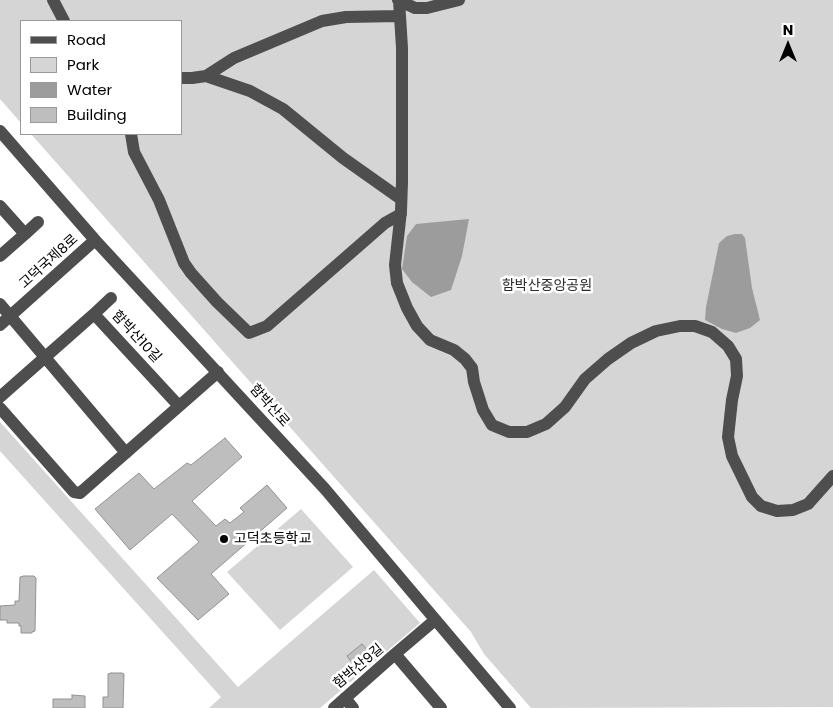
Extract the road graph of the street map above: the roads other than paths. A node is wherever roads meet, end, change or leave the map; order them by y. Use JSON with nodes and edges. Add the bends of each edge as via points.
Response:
{"nodes":[{"id":1,"x":53,"y":0,"type":"edge"},
{"id":2,"x":399,"y":0,"type":"edge"},
{"id":3,"x":459,"y":0,"type":"edge"},
{"id":4,"x":400,"y":16,"type":"junction"},
{"id":5,"x":63,"y":20,"type":"edge"},
{"id":6,"x":206,"y":76,"type":"junction"},
{"id":7,"x":182,"y":78,"type":"edge"},
{"id":8,"x":0,"y":131,"type":"edge"},
{"id":9,"x":131,"y":135,"type":"edge"},
{"id":10,"x":401,"y":199,"type":"junction"},
{"id":11,"x":0,"y":206,"type":"edge"},
{"id":12,"x":401,"y":214,"type":"junction"},
{"id":13,"x":38,"y":222,"type":"dead end"},
{"id":14,"x":25,"y":234,"type":"junction"},
{"id":15,"x":96,"y":240,"type":"junction"},
{"id":16,"x":0,"y":256,"type":"edge"},
{"id":17,"x":111,"y":298,"type":"dead end"},
{"id":18,"x":0,"y":304,"type":"edge"},
{"id":19,"x":94,"y":314,"type":"junction"},
{"id":20,"x":11,"y":316,"type":"junction"},
{"id":21,"x":0,"y":325,"type":"edge"},
{"id":22,"x":46,"y":357,"type":"junction"},
{"id":23,"x":218,"y":372,"type":"junction"},
{"id":24,"x":0,"y":397,"type":"edge"},
{"id":25,"x":179,"y":406,"type":"junction"},
{"id":26,"x":0,"y":408,"type":"edge"},
{"id":27,"x":126,"y":453,"type":"junction"},
{"id":28,"x":833,"y":476,"type":"edge"},
{"id":29,"x":435,"y":620,"type":"junction"},
{"id":30,"x":396,"y":654,"type":"junction"},
{"id":31,"x":349,"y":703,"type":"edge"},
{"id":32,"x":334,"y":708,"type":"edge"},
{"id":33,"x":441,"y":708,"type":"edge"},
{"id":34,"x":510,"y":708,"type":"edge"}],
"edges":[{"from":1,"to":5,"type":"street"},
{"from":2,"to":3,"type":"street","via":[[415,8]]},
{"from":2,"to":4,"type":"street"},
{"from":4,"to":6,"type":"street","via":[[322,21],[234,58]]},
{"from":4,"to":10,"type":"street"},
{"from":6,"to":7,"type":"street"},
{"from":6,"to":10,"type":"street","via":[[250,91],[284,108],[344,158]]},
{"from":8,"to":15,"type":"street","name":"함박산로"},
{"from":9,"to":12,"type":"street","via":[[134,152],[159,200],[184,263],[249,334],[274,321],[385,224]]},
{"from":10,"to":12,"type":"street"},
{"from":11,"to":14,"type":"street"},
{"from":12,"to":28,"type":"street","via":[[395,265],[397,283],[407,308],[430,340],[454,350],[472,368],[483,410],[492,425],[509,432],[527,432],[546,424],[608,358],[656,331],[695,326],[712,332],[736,358],[737,376],[728,437],[732,456],[752,497],[761,506],[777,511],[793,510],[808,504]]},
{"from":13,"to":14,"type":"street"},
{"from":14,"to":16,"type":"street"},
{"from":15,"to":20,"type":"street","name":"고덕국제8로"},
{"from":15,"to":23,"type":"street","name":"함박산로"},
{"from":17,"to":19,"type":"street"},
{"from":18,"to":20,"type":"street"},
{"from":19,"to":22,"type":"street","name":"함박산10길"},
{"from":19,"to":25,"type":"street","name":"함박산10길"},
{"from":20,"to":21,"type":"street","name":"고덕국제8로"},
{"from":20,"to":22,"type":"street"},
{"from":22,"to":24,"type":"street","name":"함박산10길"},
{"from":22,"to":27,"type":"street"},
{"from":23,"to":25,"type":"street"},
{"from":23,"to":29,"type":"street","name":"함박산로","via":[[325,489]]},
{"from":25,"to":27,"type":"street"},
{"from":26,"to":27,"type":"street","via":[[74,492],[80,493]]},
{"from":29,"to":30,"type":"street"},
{"from":29,"to":34,"type":"street","name":"함박산로"},
{"from":30,"to":31,"type":"street","name":"함박산9길"},
{"from":30,"to":33,"type":"street","name":"함박산9길"},
{"from":31,"to":32,"type":"street","name":"함박산9길"}]}
